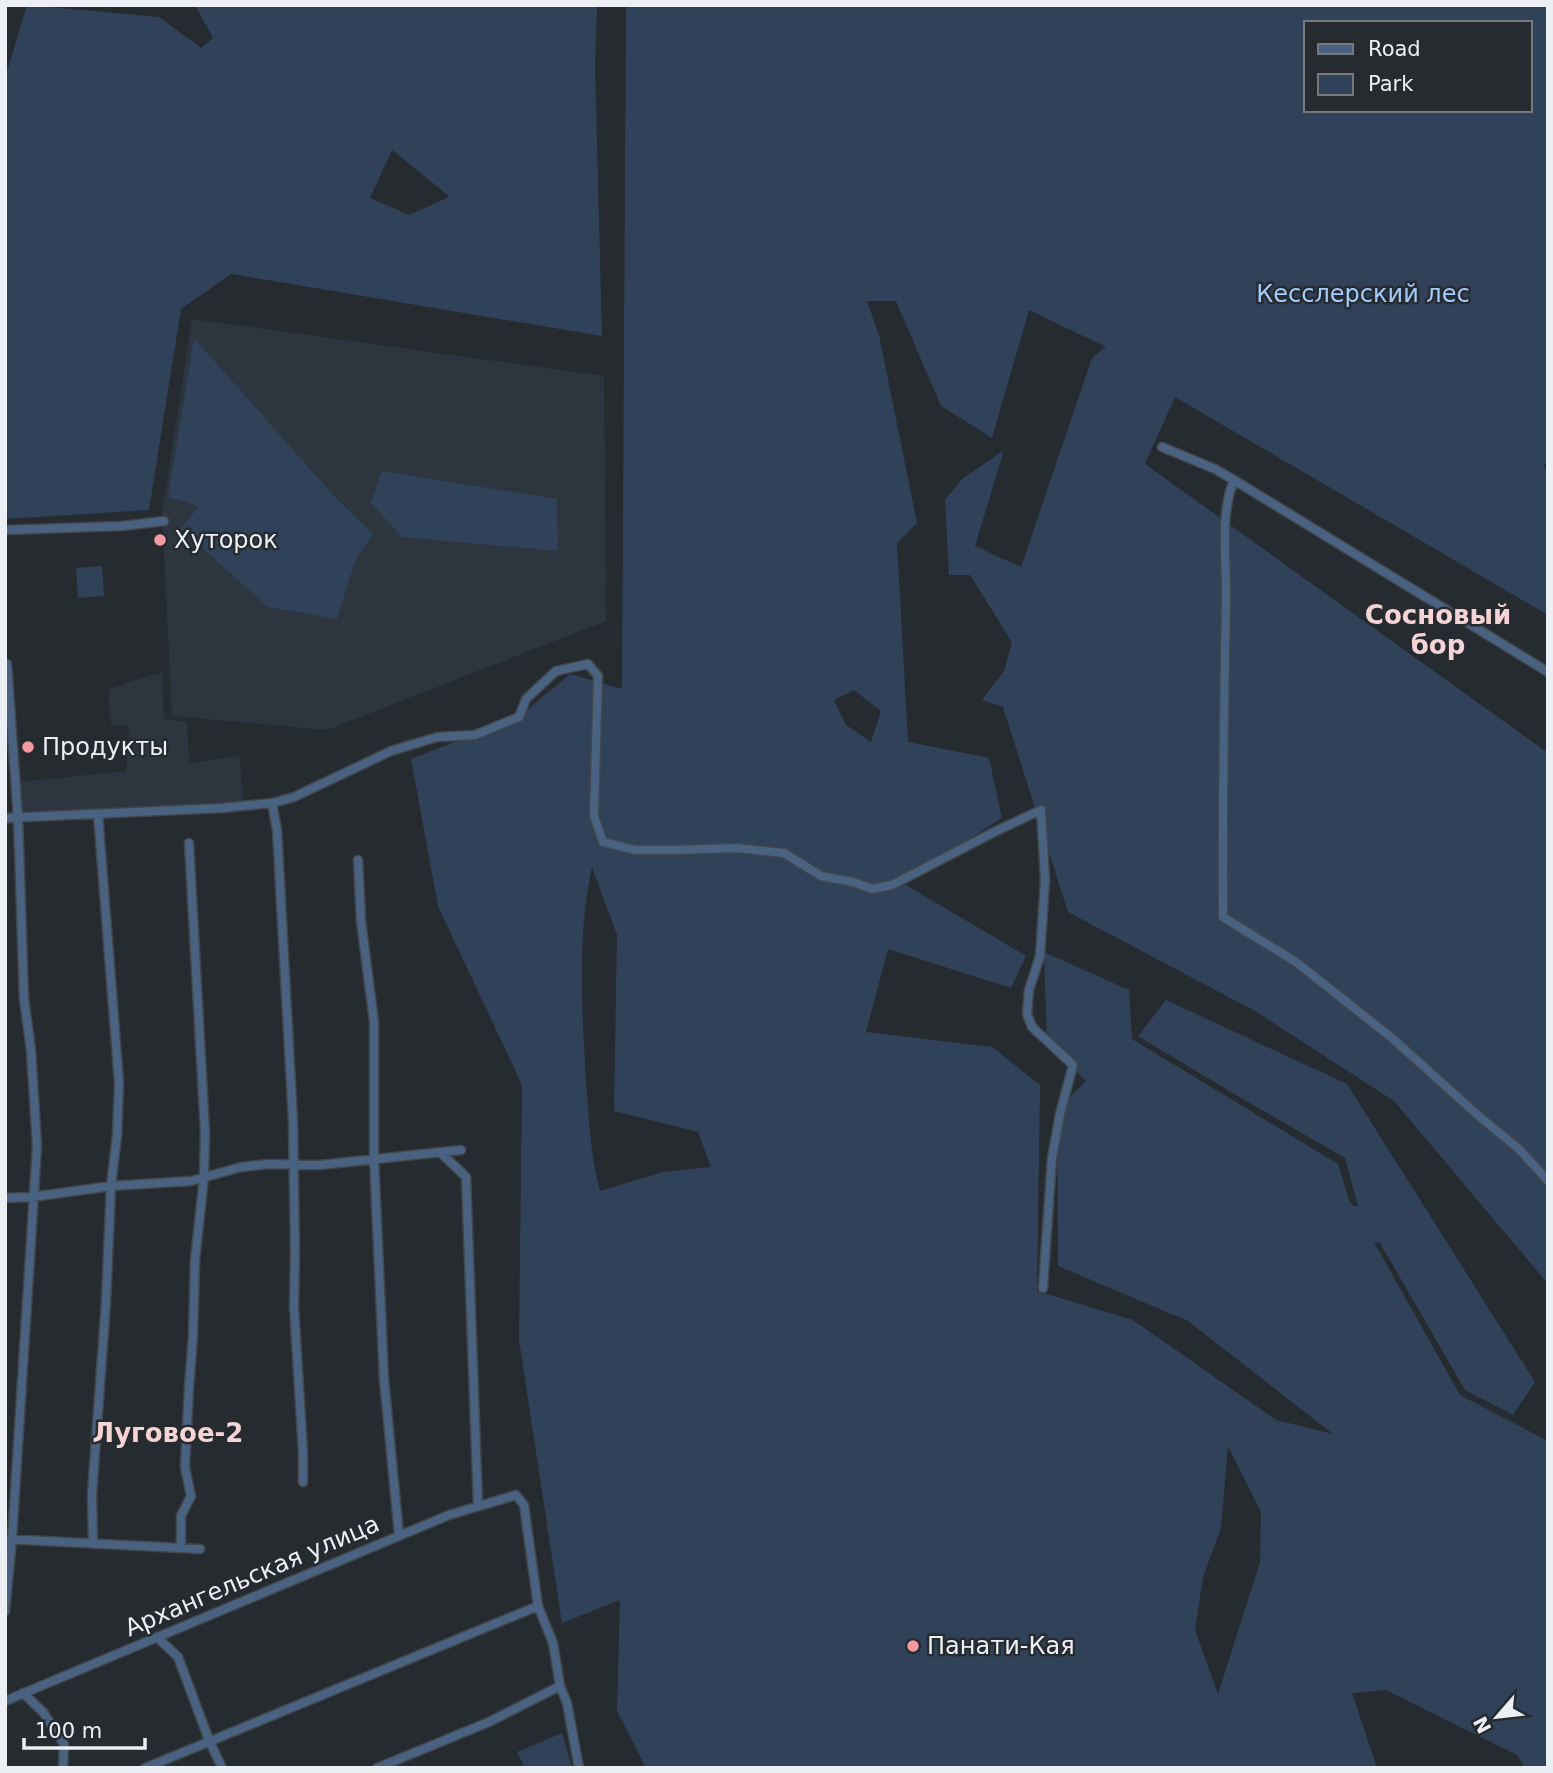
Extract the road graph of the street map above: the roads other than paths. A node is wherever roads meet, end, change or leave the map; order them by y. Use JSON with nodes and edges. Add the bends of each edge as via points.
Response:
{"nodes":[{"id":1,"x":1162,"y":447,"type":"dead end"},
{"id":2,"x":1234,"y":480,"type":"junction"},
{"id":3,"x":164,"y":521,"type":"dead end"},
{"id":4,"x":5,"y":530,"type":"edge"},
{"id":5,"x":6,"y":665,"type":"edge"},
{"id":6,"x":1548,"y":672,"type":"edge"},
{"id":7,"x":272,"y":803,"type":"junction"},
{"id":8,"x":98,"y":814,"type":"junction"},
{"id":9,"x":5,"y":818,"type":"edge"},
{"id":10,"x":18,"y":818,"type":"junction"},
{"id":11,"x":188,"y":843,"type":"dead end"},
{"id":12,"x":358,"y":860,"type":"dead end"},
{"id":13,"x":461,"y":1150,"type":"dead end"},
{"id":14,"x":440,"y":1152,"type":"junction"},
{"id":15,"x":374,"y":1158,"type":"junction"},
{"id":16,"x":293,"y":1165,"type":"junction"},
{"id":17,"x":204,"y":1177,"type":"junction"},
{"id":18,"x":1548,"y":1181,"type":"edge"},
{"id":19,"x":111,"y":1186,"type":"junction"},
{"id":20,"x":33,"y":1197,"type":"junction"},
{"id":21,"x":5,"y":1198,"type":"edge"},
{"id":22,"x":1043,"y":1288,"type":"dead end"},
{"id":23,"x":303,"y":1482,"type":"dead end"},
{"id":24,"x":478,"y":1506,"type":"junction"},
{"id":25,"x":399,"y":1535,"type":"junction"},
{"id":26,"x":9,"y":1539,"type":"edge"},
{"id":27,"x":93,"y":1544,"type":"junction"},
{"id":28,"x":181,"y":1548,"type":"junction"},
{"id":29,"x":200,"y":1549,"type":"dead end"},
{"id":30,"x":538,"y":1606,"type":"junction"},
{"id":31,"x":5,"y":1611,"type":"edge"},
{"id":32,"x":157,"y":1637,"type":"junction"},
{"id":33,"x":560,"y":1686,"type":"junction"},
{"id":34,"x":23,"y":1693,"type":"junction"},
{"id":35,"x":5,"y":1701,"type":"edge"},
{"id":36,"x":209,"y":1740,"type":"junction"},
{"id":37,"x":63,"y":1768,"type":"edge"},
{"id":38,"x":145,"y":1768,"type":"edge"},
{"id":39,"x":222,"y":1768,"type":"edge"},
{"id":40,"x":377,"y":1768,"type":"edge"},
{"id":41,"x":579,"y":1768,"type":"edge"}],
"edges":[{"from":1,"to":2,"type":"street"},
{"from":2,"to":6,"type":"street"},
{"from":2,"to":18,"type":"street","via":[[1226,514],[1223,917],[1296,962],[1392,1038],[1519,1149]]},
{"from":3,"to":4,"type":"street"},
{"from":5,"to":10,"type":"street"},
{"from":7,"to":8,"type":"street"},
{"from":7,"to":16,"type":"street"},
{"from":7,"to":22,"type":"street","via":[[391,751],[437,737],[475,735],[519,717],[526,699],[556,671],[588,664],[598,676],[594,816],[603,842],[635,850],[736,848],[784,853],[821,876],[872,889],[892,885],[1041,810],[1045,880],[1040,956],[1027,1014],[1032,1027],[1073,1065],[1052,1158]]},
{"from":8,"to":10,"type":"street"},
{"from":8,"to":19,"type":"street","via":[[119,1083]]},
{"from":9,"to":10,"type":"street"},
{"from":10,"to":20,"type":"street","via":[[24,999],[37,1146]]},
{"from":11,"to":17,"type":"street"},
{"from":12,"to":15,"type":"street","via":[[360,921],[374,1022]]},
{"from":13,"to":14,"type":"street"},
{"from":14,"to":15,"type":"street"},
{"from":14,"to":24,"type":"street","via":[[466,1177]]},
{"from":15,"to":16,"type":"street"},
{"from":15,"to":25,"type":"street","via":[[384,1379]]},
{"from":16,"to":17,"type":"street","via":[[241,1167]]},
{"from":16,"to":23,"type":"street"},
{"from":17,"to":19,"type":"street"},
{"from":17,"to":28,"type":"street","via":[[188,1387],[185,1467],[191,1496],[181,1516]]},
{"from":19,"to":20,"type":"street"},
{"from":19,"to":27,"type":"street","via":[[92,1493]]},
{"from":20,"to":21,"type":"street"},
{"from":20,"to":26,"type":"street"},
{"from":24,"to":25,"type":"street","name":"Архангельская улица"},
{"from":24,"to":30,"type":"street","name":"Архангельская улица","via":[[516,1495],[524,1505]]},
{"from":25,"to":32,"type":"street","name":"Архангельская улица"},
{"from":26,"to":27,"type":"street"},
{"from":26,"to":31,"type":"street"},
{"from":27,"to":28,"type":"street"},
{"from":28,"to":29,"type":"street"},
{"from":30,"to":33,"type":"street","via":[[553,1643]]},
{"from":30,"to":36,"type":"street"},
{"from":32,"to":34,"type":"street","name":"Архангельская улица"},
{"from":32,"to":36,"type":"street","via":[[178,1657]]},
{"from":33,"to":40,"type":"street","via":[[489,1722]]},
{"from":33,"to":41,"type":"street"},
{"from":34,"to":35,"type":"street","name":"Архангельская улица"},
{"from":34,"to":37,"type":"street","via":[[43,1712],[64,1744]]},
{"from":36,"to":38,"type":"street"},
{"from":36,"to":39,"type":"street"}]}
